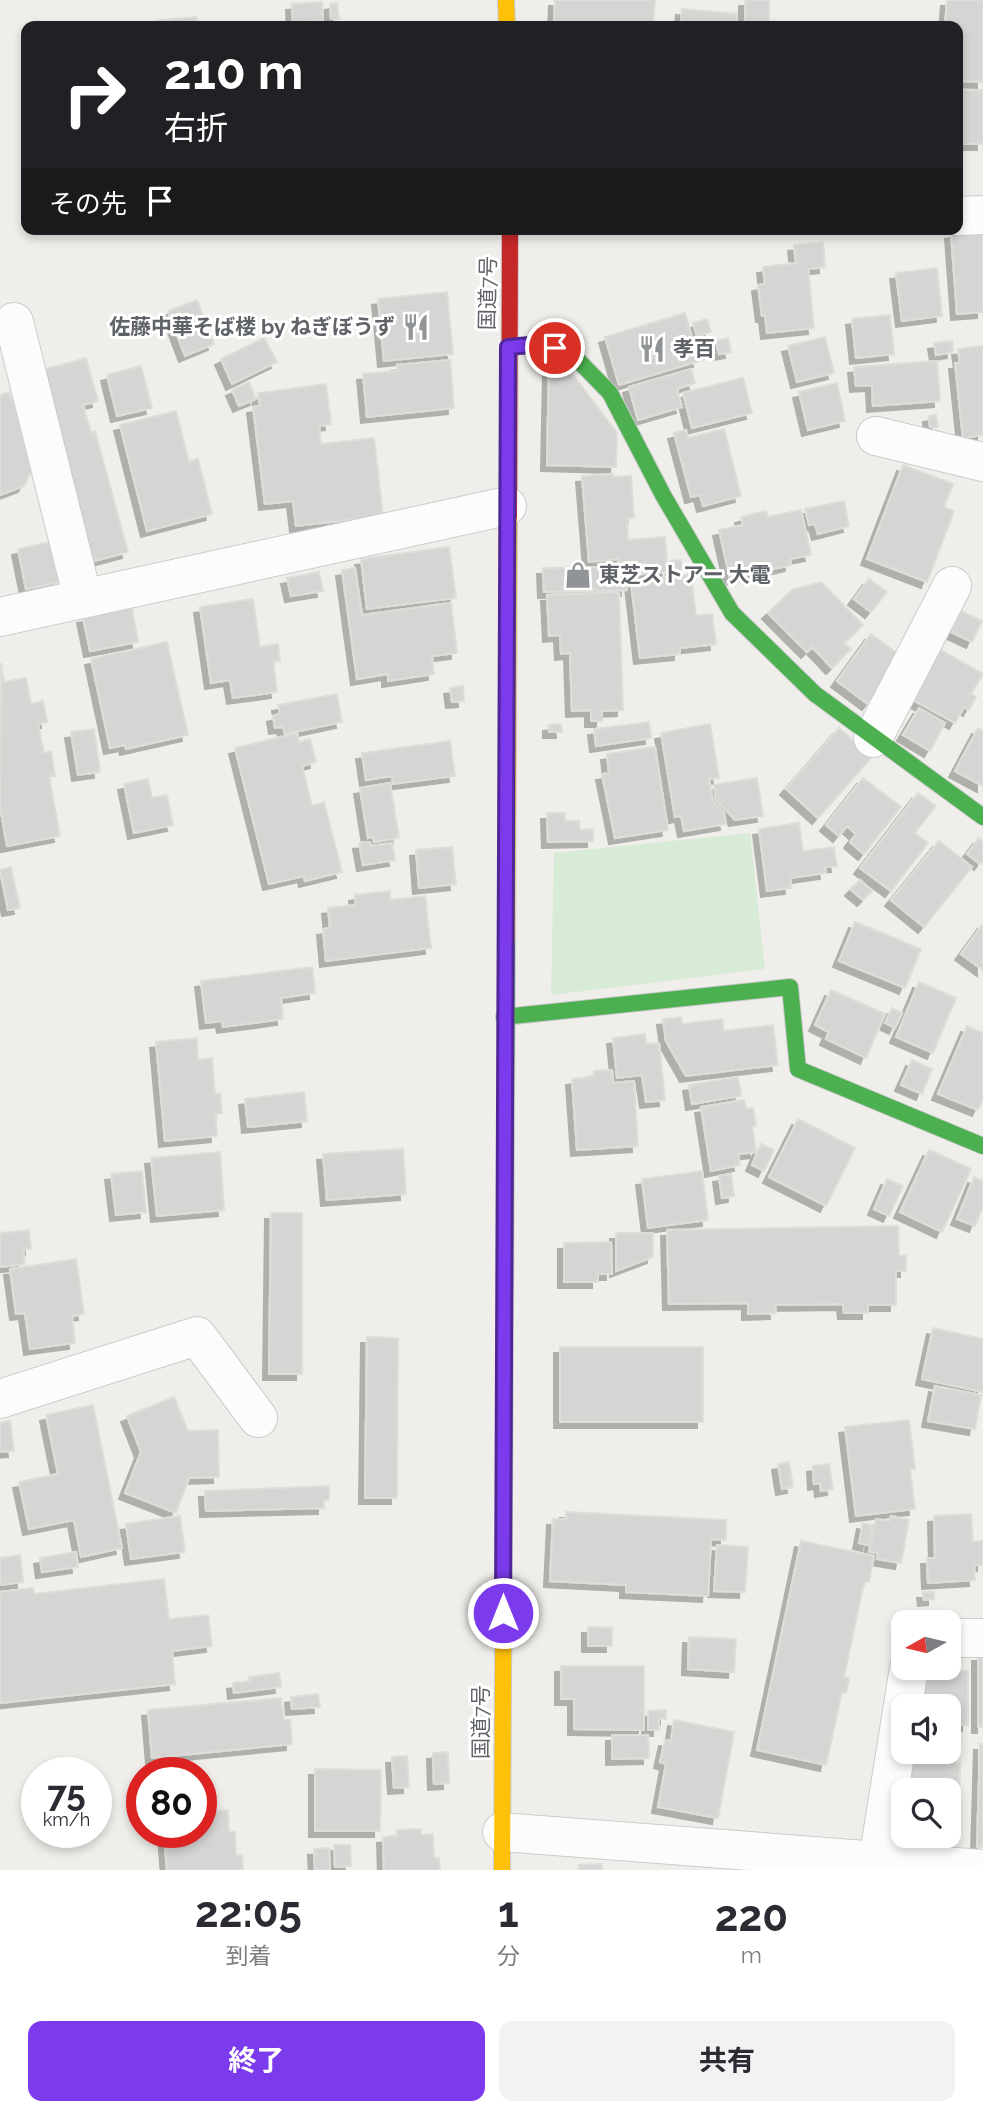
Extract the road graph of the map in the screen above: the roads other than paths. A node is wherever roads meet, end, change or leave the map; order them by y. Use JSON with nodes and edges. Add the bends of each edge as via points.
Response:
{"nodes":[{"id":1,"x":506,"y":0,"type":"edge"},
{"id":2,"x":507,"y":21,"type":"edge"},
{"id":3,"x":983,"y":215,"type":"edge"},
{"id":4,"x":963,"y":216,"type":"edge"},
{"id":5,"x":510,"y":235,"type":"edge"},
{"id":6,"x":15,"y":322,"type":"dead end"},
{"id":7,"x":508,"y":347,"type":"junction"},
{"id":8,"x":876,"y":436,"type":"dead end"},
{"id":9,"x":983,"y":462,"type":"edge"},
{"id":10,"x":507,"y":506,"type":"junction"},
{"id":11,"x":951,"y":586,"type":"dead end"},
{"id":12,"x":83,"y":599,"type":"junction"},
{"id":13,"x":0,"y":617,"type":"edge"},
{"id":14,"x":873,"y":738,"type":"junction"},
{"id":15,"x":983,"y":817,"type":"edge"},
{"id":16,"x":505,"y":1017,"type":"junction"},
{"id":17,"x":983,"y":1146,"type":"edge"},
{"id":18,"x":0,"y":1399,"type":"edge"},
{"id":19,"x":258,"y":1418,"type":"dead end"},
{"id":20,"x":961,"y":1638,"type":"edge"},
{"id":21,"x":983,"y":1638,"type":"edge"},
{"id":22,"x":907,"y":1680,"type":"edge"},
{"id":23,"x":502,"y":1832,"type":"junction"},
{"id":24,"x":878,"y":1861,"type":"junction"},
{"id":25,"x":983,"y":1868,"type":"edge"},
{"id":26,"x":502,"y":1870,"type":"edge"}],
"edges":[{"from":1,"to":2,"type":"main road"},
{"from":3,"to":4,"type":"street"},
{"from":5,"to":7,"type":"main road","name":"国道7号"},
{"from":6,"to":12,"type":"street"},
{"from":7,"to":10,"type":"main road","name":"国道7号"},
{"from":7,"to":14,"type":"main road","via":[[541,344],[570,352],[610,393],[732,613],[815,694]]},
{"from":8,"to":9,"type":"street"},
{"from":10,"to":12,"type":"street"},
{"from":10,"to":16,"type":"main road","name":"国道7号"},
{"from":11,"to":14,"type":"street"},
{"from":12,"to":13,"type":"street"},
{"from":14,"to":15,"type":"main road"},
{"from":16,"to":17,"type":"main road","via":[[790,987],[798,1069]]},
{"from":16,"to":23,"type":"main road","name":"国道7号"},
{"from":18,"to":19,"type":"street","via":[[197,1336]]},
{"from":20,"to":21,"type":"street"},
{"from":22,"to":24,"type":"street"},
{"from":23,"to":24,"type":"street"},
{"from":23,"to":26,"type":"main road","name":"国道7号"},
{"from":24,"to":25,"type":"street"}]}
